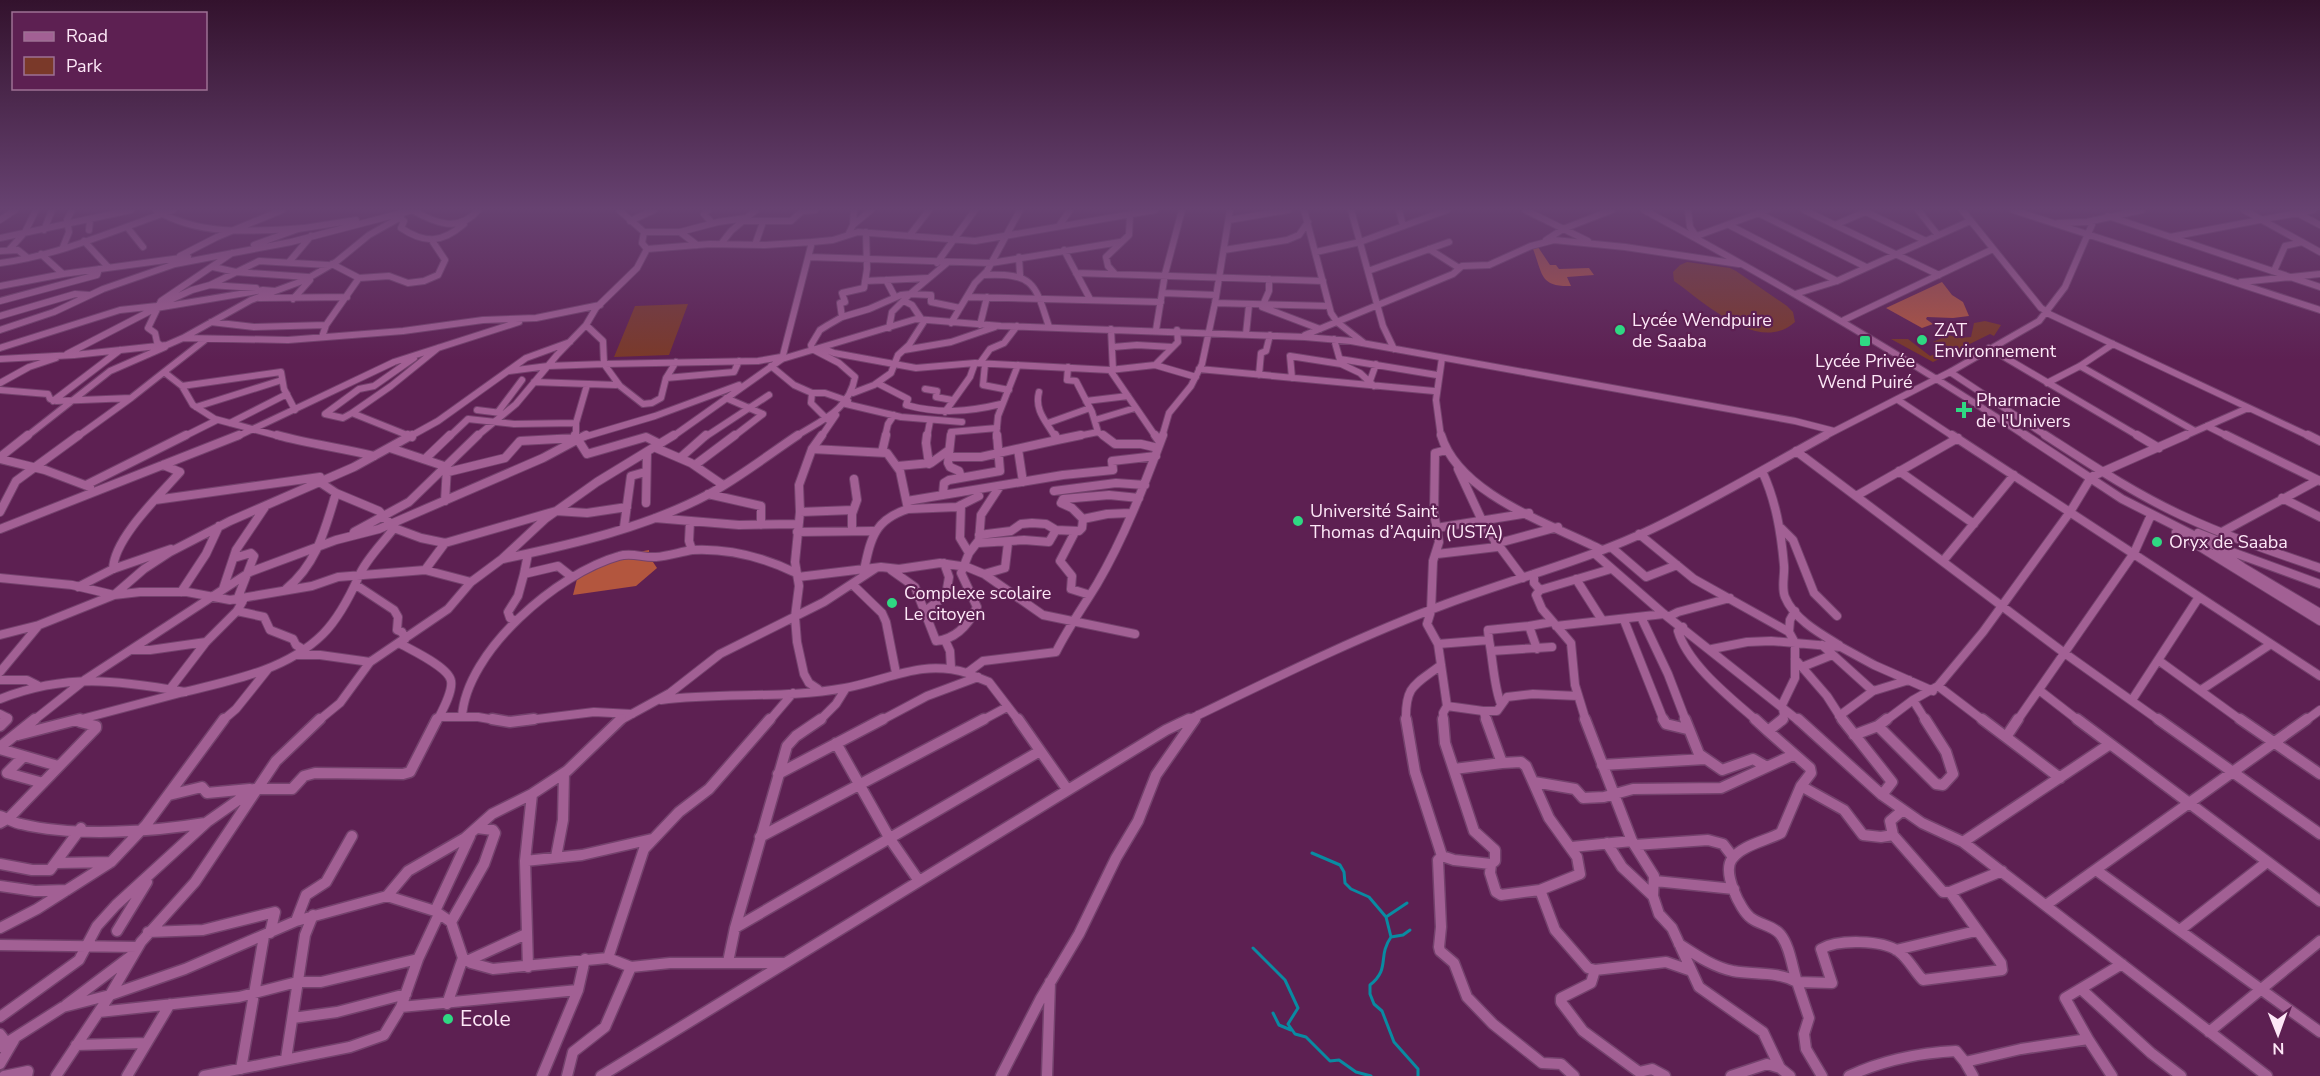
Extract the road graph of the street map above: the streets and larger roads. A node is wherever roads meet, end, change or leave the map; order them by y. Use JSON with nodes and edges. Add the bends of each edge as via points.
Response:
{"nodes":[{"id":1,"x":16,"y":260,"type":"edge"},
{"id":2,"x":48,"y":260,"type":"edge"},
{"id":3,"x":102,"y":260,"type":"edge"},
{"id":4,"x":156,"y":260,"type":"edge"},
{"id":5,"x":172,"y":260,"type":"edge"},
{"id":6,"x":192,"y":260,"type":"edge"},
{"id":7,"x":223,"y":260,"type":"edge"},
{"id":8,"x":335,"y":260,"type":"edge"},
{"id":9,"x":445,"y":260,"type":"edge"},
{"id":10,"x":641,"y":260,"type":"edge"},
{"id":11,"x":808,"y":260,"type":"edge"},
{"id":12,"x":866,"y":260,"type":"edge"},
{"id":13,"x":871,"y":260,"type":"edge"},
{"id":14,"x":939,"y":260,"type":"edge"},
{"id":15,"x":992,"y":260,"type":"edge"},
{"id":16,"x":1008,"y":260,"type":"edge"},
{"id":17,"x":1019,"y":260,"type":"edge"},
{"id":18,"x":1069,"y":260,"type":"edge"},
{"id":19,"x":1107,"y":260,"type":"edge"},
{"id":20,"x":1169,"y":260,"type":"edge"},
{"id":21,"x":1222,"y":260,"type":"edge"},
{"id":22,"x":1318,"y":260,"type":"edge"},
{"id":23,"x":1365,"y":260,"type":"edge"},
{"id":24,"x":1398,"y":260,"type":"edge"},
{"id":25,"x":1447,"y":260,"type":"edge"},
{"id":26,"x":1500,"y":260,"type":"edge"},
{"id":27,"x":1712,"y":260,"type":"edge"},
{"id":28,"x":1736,"y":260,"type":"edge"},
{"id":29,"x":1797,"y":260,"type":"edge"},
{"id":30,"x":1852,"y":260,"type":"edge"},
{"id":31,"x":1881,"y":260,"type":"edge"},
{"id":32,"x":1908,"y":260,"type":"edge"},
{"id":33,"x":1970,"y":260,"type":"edge"},
{"id":34,"x":2003,"y":260,"type":"edge"},
{"id":35,"x":2076,"y":260,"type":"edge"},
{"id":36,"x":2166,"y":260,"type":"edge"},
{"id":37,"x":2239,"y":260,"type":"edge"},
{"id":38,"x":2279,"y":260,"type":"edge"},
{"id":39,"x":290,"y":262,"type":"joint"},
{"id":40,"x":1000,"y":262,"type":"junction"},
{"id":41,"x":0,"y":263,"type":"edge"},
{"id":42,"x":937,"y":263,"type":"junction"},
{"id":43,"x":947,"y":263,"type":"junction"},
{"id":44,"x":991,"y":263,"type":"junction"},
{"id":45,"x":330,"y":264,"type":"junction"},
{"id":46,"x":1745,"y":265,"type":"junction"},
{"id":47,"x":108,"y":267,"type":"junction"},
{"id":48,"x":213,"y":267,"type":"junction"},
{"id":49,"x":1866,"y":267,"type":"junction"},
{"id":50,"x":99,"y":268,"type":"junction"},
{"id":51,"x":1459,"y":268,"type":"junction"},
{"id":52,"x":154,"y":271,"type":"junction"},
{"id":53,"x":1368,"y":271,"type":"junction"},
{"id":54,"x":236,"y":272,"type":"junction"},
{"id":55,"x":318,"y":272,"type":"junction"},
{"id":56,"x":2274,"y":272,"type":"junction"},
{"id":57,"x":1076,"y":273,"type":"junction"},
{"id":58,"x":63,"y":274,"type":"junction"},
{"id":59,"x":1002,"y":274,"type":"junction"},
{"id":60,"x":1115,"y":274,"type":"junction"},
{"id":61,"x":1165,"y":274,"type":"junction"},
{"id":62,"x":2320,"y":274,"type":"edge"},
{"id":63,"x":984,"y":275,"type":"junction"},
{"id":64,"x":1020,"y":275,"type":"junction"},
{"id":65,"x":1939,"y":275,"type":"junction"},
{"id":66,"x":1218,"y":276,"type":"junction"},
{"id":67,"x":310,"y":277,"type":"junction"},
{"id":68,"x":2289,"y":277,"type":"junction"},
{"id":69,"x":359,"y":278,"type":"junction"},
{"id":70,"x":928,"y":278,"type":"junction"},
{"id":71,"x":1269,"y":279,"type":"junction"},
{"id":72,"x":886,"y":280,"type":"junction"},
{"id":73,"x":865,"y":281,"type":"junction"},
{"id":74,"x":1323,"y":281,"type":"junction"},
{"id":75,"x":1837,"y":281,"type":"junction"},
{"id":76,"x":2237,"y":283,"type":"junction"},
{"id":77,"x":210,"y":285,"type":"junction"},
{"id":78,"x":0,"y":286,"type":"edge"},
{"id":79,"x":2320,"y":287,"type":"edge"},
{"id":80,"x":263,"y":290,"type":"junction"},
{"id":81,"x":275,"y":291,"type":"junction"},
{"id":82,"x":1163,"y":293,"type":"junction"},
{"id":83,"x":910,"y":294,"type":"junction"},
{"id":84,"x":1795,"y":294,"type":"junction"},
{"id":85,"x":90,"y":295,"type":"junction"},
{"id":86,"x":1216,"y":296,"type":"junction"},
{"id":87,"x":347,"y":297,"type":"junction"},
{"id":88,"x":895,"y":297,"type":"junction"},
{"id":89,"x":967,"y":297,"type":"junction"},
{"id":90,"x":987,"y":297,"type":"junction"},
{"id":91,"x":254,"y":298,"type":"junction"},
{"id":92,"x":293,"y":299,"type":"junction"},
{"id":93,"x":1039,"y":299,"type":"junction"},
{"id":94,"x":1090,"y":299,"type":"junction"},
{"id":95,"x":0,"y":301,"type":"edge"},
{"id":96,"x":904,"y":301,"type":"junction"},
{"id":97,"x":1161,"y":302,"type":"junction"},
{"id":98,"x":1215,"y":303,"type":"junction"},
{"id":99,"x":1377,"y":304,"type":"junction"},
{"id":100,"x":600,"y":305,"type":"junction"},
{"id":101,"x":1249,"y":305,"type":"junction"},
{"id":102,"x":1261,"y":306,"type":"junction"},
{"id":103,"x":1329,"y":306,"type":"junction"},
{"id":104,"x":156,"y":307,"type":"junction"},
{"id":105,"x":960,"y":308,"type":"junction"},
{"id":106,"x":2320,"y":310,"type":"edge"},
{"id":107,"x":2048,"y":313,"type":"junction"},
{"id":108,"x":0,"y":316,"type":"edge"},
{"id":109,"x":842,"y":317,"type":"junction"},
{"id":110,"x":536,"y":318,"type":"junction"},
{"id":111,"x":923,"y":320,"type":"junction"},
{"id":112,"x":1844,"y":320,"type":"junction"},
{"id":113,"x":211,"y":321,"type":"junction"},
{"id":114,"x":1337,"y":322,"type":"junction"},
{"id":115,"x":951,"y":323,"type":"junction"},
{"id":116,"x":326,"y":325,"type":"junction"},
{"id":117,"x":586,"y":325,"type":"junction"},
{"id":118,"x":980,"y":325,"type":"junction"},
{"id":119,"x":1001,"y":326,"type":"junction"},
{"id":120,"x":1017,"y":326,"type":"junction"},
{"id":121,"x":1049,"y":327,"type":"junction"},
{"id":122,"x":889,"y":328,"type":"junction"},
{"id":123,"x":1111,"y":329,"type":"junction"},
{"id":124,"x":1320,"y":329,"type":"junction"},
{"id":125,"x":0,"y":330,"type":"edge"},
{"id":126,"x":1156,"y":330,"type":"junction"},
{"id":127,"x":1177,"y":330,"type":"junction"},
{"id":128,"x":1207,"y":332,"type":"junction"},
{"id":129,"x":1246,"y":334,"type":"junction"},
{"id":130,"x":1270,"y":335,"type":"junction"},
{"id":131,"x":1300,"y":336,"type":"junction"},
{"id":132,"x":322,"y":337,"type":"junction"},
{"id":133,"x":183,"y":338,"type":"junction"},
{"id":134,"x":1334,"y":339,"type":"junction"},
{"id":135,"x":205,"y":340,"type":"junction"},
{"id":136,"x":570,"y":342,"type":"junction"},
{"id":137,"x":172,"y":344,"type":"junction"},
{"id":138,"x":1365,"y":344,"type":"junction"},
{"id":139,"x":2113,"y":344,"type":"junction"},
{"id":140,"x":161,"y":346,"type":"junction"},
{"id":141,"x":440,"y":346,"type":"junction"},
{"id":142,"x":1113,"y":347,"type":"junction"},
{"id":143,"x":1172,"y":347,"type":"junction"},
{"id":144,"x":0,"y":348,"type":"edge"},
{"id":145,"x":1989,"y":348,"type":"junction"},
{"id":146,"x":816,"y":349,"type":"junction"},
{"id":147,"x":1394,"y":349,"type":"junction"},
{"id":148,"x":122,"y":350,"type":"junction"},
{"id":149,"x":904,"y":350,"type":"junction"},
{"id":150,"x":420,"y":353,"type":"junction"},
{"id":151,"x":64,"y":355,"type":"junction"},
{"id":152,"x":0,"y":358,"type":"edge"},
{"id":153,"x":782,"y":358,"type":"junction"},
{"id":154,"x":1442,"y":358,"type":"junction"},
{"id":155,"x":739,"y":361,"type":"junction"},
{"id":156,"x":1340,"y":361,"type":"junction"},
{"id":157,"x":676,"y":362,"type":"junction"},
{"id":158,"x":980,"y":363,"type":"junction"},
{"id":159,"x":604,"y":364,"type":"junction"},
{"id":160,"x":1376,"y":364,"type":"junction"},
{"id":161,"x":895,"y":365,"type":"junction"},
{"id":162,"x":1018,"y":365,"type":"junction"},
{"id":163,"x":1155,"y":365,"type":"junction"},
{"id":164,"x":548,"y":366,"type":"junction"},
{"id":165,"x":771,"y":366,"type":"junction"},
{"id":166,"x":2080,"y":366,"type":"junction"},
{"id":167,"x":1068,"y":367,"type":"junction"},
{"id":168,"x":1112,"y":370,"type":"junction"},
{"id":169,"x":164,"y":372,"type":"junction"},
{"id":170,"x":508,"y":372,"type":"junction"},
{"id":171,"x":1950,"y":372,"type":"junction"},
{"id":172,"x":1197,"y":373,"type":"junction"},
{"id":173,"x":1258,"y":375,"type":"junction"},
{"id":174,"x":1437,"y":375,"type":"junction"},
{"id":175,"x":1939,"y":377,"type":"junction"},
{"id":176,"x":666,"y":378,"type":"junction"},
{"id":177,"x":1292,"y":378,"type":"junction"},
{"id":178,"x":282,"y":380,"type":"junction"},
{"id":179,"x":522,"y":380,"type":"dead end"},
{"id":180,"x":534,"y":382,"type":"junction"},
{"id":181,"x":2047,"y":382,"type":"junction"},
{"id":182,"x":0,"y":383,"type":"edge"},
{"id":183,"x":877,"y":383,"type":"junction"},
{"id":184,"x":743,"y":384,"type":"junction"},
{"id":185,"x":1372,"y":384,"type":"junction"},
{"id":186,"x":587,"y":385,"type":"junction"},
{"id":187,"x":616,"y":385,"type":"junction"},
{"id":188,"x":182,"y":386,"type":"junction"},
{"id":189,"x":925,"y":389,"type":"dead end"},
{"id":190,"x":0,"y":390,"type":"edge"},
{"id":191,"x":1009,"y":390,"type":"junction"},
{"id":192,"x":1434,"y":391,"type":"junction"},
{"id":193,"x":1039,"y":392,"type":"dead end"},
{"id":194,"x":812,"y":393,"type":"junction"},
{"id":195,"x":853,"y":393,"type":"junction"},
{"id":196,"x":287,"y":394,"type":"junction"},
{"id":197,"x":769,"y":395,"type":"dead end"},
{"id":198,"x":1128,"y":396,"type":"junction"},
{"id":199,"x":131,"y":398,"type":"junction"},
{"id":200,"x":726,"y":398,"type":"junction"},
{"id":201,"x":1898,"y":399,"type":"junction"},
{"id":202,"x":70,"y":400,"type":"junction"},
{"id":203,"x":952,"y":400,"type":"junction"},
{"id":204,"x":53,"y":401,"type":"junction"},
{"id":205,"x":847,"y":403,"type":"junction"},
{"id":206,"x":1001,"y":404,"type":"junction"},
{"id":207,"x":1088,"y":405,"type":"junction"},
{"id":208,"x":196,"y":407,"type":"junction"},
{"id":209,"x":750,"y":407,"type":"junction"},
{"id":210,"x":1135,"y":408,"type":"junction"},
{"id":211,"x":2248,"y":408,"type":"junction"},
{"id":212,"x":295,"y":410,"type":"junction"},
{"id":213,"x":477,"y":410,"type":"dead end"},
{"id":214,"x":945,"y":412,"type":"junction"},
{"id":215,"x":352,"y":413,"type":"junction"},
{"id":216,"x":502,"y":413,"type":"junction"},
{"id":217,"x":964,"y":413,"type":"junction"},
{"id":218,"x":894,"y":415,"type":"junction"},
{"id":219,"x":218,"y":420,"type":"junction"},
{"id":220,"x":1095,"y":420,"type":"junction"},
{"id":221,"x":494,"y":421,"type":"junction"},
{"id":222,"x":828,"y":421,"type":"junction"},
{"id":223,"x":930,"y":421,"type":"junction"},
{"id":224,"x":962,"y":422,"type":"junction"},
{"id":225,"x":230,"y":423,"type":"junction"},
{"id":226,"x":576,"y":423,"type":"junction"},
{"id":227,"x":1048,"y":423,"type":"junction"},
{"id":228,"x":2206,"y":426,"type":"junction"},
{"id":229,"x":997,"y":428,"type":"junction"},
{"id":230,"x":253,"y":430,"type":"junction"},
{"id":231,"x":960,"y":431,"type":"junction"},
{"id":232,"x":1834,"y":431,"type":"junction"},
{"id":233,"x":2195,"y":431,"type":"junction"},
{"id":234,"x":1098,"y":432,"type":"junction"},
{"id":235,"x":412,"y":436,"type":"junction"},
{"id":236,"x":1958,"y":438,"type":"junction"},
{"id":237,"x":576,"y":439,"type":"junction"},
{"id":238,"x":1057,"y":440,"type":"junction"},
{"id":239,"x":2320,"y":441,"type":"edge"},
{"id":240,"x":658,"y":446,"type":"junction"},
{"id":241,"x":390,"y":448,"type":"junction"},
{"id":242,"x":2158,"y":448,"type":"junction"},
{"id":243,"x":813,"y":449,"type":"junction"},
{"id":244,"x":1018,"y":449,"type":"junction"},
{"id":245,"x":1158,"y":449,"type":"junction"},
{"id":246,"x":1446,"y":450,"type":"junction"},
{"id":247,"x":648,"y":452,"type":"junction"},
{"id":248,"x":882,"y":452,"type":"junction"},
{"id":249,"x":1796,"y":452,"type":"junction"},
{"id":250,"x":949,"y":453,"type":"junction"},
{"id":251,"x":998,"y":453,"type":"junction"},
{"id":252,"x":375,"y":456,"type":"junction"},
{"id":253,"x":0,"y":458,"type":"edge"},
{"id":254,"x":680,"y":458,"type":"junction"},
{"id":255,"x":425,"y":459,"type":"junction"},
{"id":256,"x":929,"y":464,"type":"junction"},
{"id":257,"x":162,"y":465,"type":"junction"},
{"id":258,"x":695,"y":465,"type":"junction"},
{"id":259,"x":898,"y":466,"type":"junction"},
{"id":260,"x":35,"y":467,"type":"junction"},
{"id":261,"x":1457,"y":467,"type":"junction"},
{"id":262,"x":447,"y":469,"type":"junction"},
{"id":263,"x":1762,"y":471,"type":"junction"},
{"id":264,"x":1899,"y":471,"type":"junction"},
{"id":265,"x":341,"y":472,"type":"junction"},
{"id":266,"x":645,"y":472,"type":"junction"},
{"id":267,"x":2105,"y":472,"type":"junction"},
{"id":268,"x":2014,"y":475,"type":"junction"},
{"id":269,"x":961,"y":477,"type":"junction"},
{"id":270,"x":2092,"y":478,"type":"junction"},
{"id":271,"x":854,"y":479,"type":"dead end"},
{"id":272,"x":318,"y":481,"type":"junction"},
{"id":273,"x":2319,"y":481,"type":"edge"},
{"id":274,"x":1023,"y":482,"type":"junction"},
{"id":275,"x":86,"y":485,"type":"junction"},
{"id":276,"x":723,"y":485,"type":"junction"},
{"id":277,"x":1144,"y":485,"type":"junction"},
{"id":278,"x":1000,"y":486,"type":"junction"},
{"id":279,"x":971,"y":490,"type":"junction"},
{"id":280,"x":1054,"y":491,"type":"dead end"},
{"id":281,"x":98,"y":492,"type":"junction"},
{"id":282,"x":4,"y":493,"type":"edge"},
{"id":283,"x":336,"y":493,"type":"junction"},
{"id":284,"x":708,"y":494,"type":"junction"},
{"id":285,"x":943,"y":494,"type":"junction"},
{"id":286,"x":932,"y":496,"type":"junction"},
{"id":287,"x":979,"y":496,"type":"junction"},
{"id":288,"x":1856,"y":496,"type":"junction"},
{"id":289,"x":1139,"y":498,"type":"junction"},
{"id":290,"x":2282,"y":498,"type":"junction"},
{"id":291,"x":155,"y":500,"type":"junction"},
{"id":292,"x":445,"y":501,"type":"junction"},
{"id":293,"x":646,"y":503,"type":"dead end"},
{"id":294,"x":989,"y":504,"type":"junction"},
{"id":295,"x":266,"y":505,"type":"junction"},
{"id":296,"x":908,"y":505,"type":"junction"},
{"id":297,"x":961,"y":505,"type":"junction"},
{"id":298,"x":944,"y":506,"type":"junction"},
{"id":299,"x":627,"y":507,"type":"junction"},
{"id":300,"x":853,"y":510,"type":"junction"},
{"id":301,"x":556,"y":511,"type":"junction"},
{"id":302,"x":0,"y":512,"type":"edge"},
{"id":303,"x":800,"y":512,"type":"junction"},
{"id":304,"x":2070,"y":512,"type":"junction"},
{"id":305,"x":1130,"y":513,"type":"junction"},
{"id":306,"x":1529,"y":513,"type":"junction"},
{"id":307,"x":2151,"y":515,"type":"junction"},
{"id":308,"x":2320,"y":517,"type":"edge"},
{"id":309,"x":652,"y":518,"type":"junction"},
{"id":310,"x":1083,"y":519,"type":"junction"},
{"id":311,"x":690,"y":521,"type":"junction"},
{"id":312,"x":391,"y":522,"type":"junction"},
{"id":313,"x":1483,"y":522,"type":"junction"},
{"id":314,"x":1974,"y":524,"type":"junction"},
{"id":315,"x":761,"y":525,"type":"junction"},
{"id":316,"x":219,"y":526,"type":"junction"},
{"id":317,"x":624,"y":527,"type":"junction"},
{"id":318,"x":1558,"y":527,"type":"junction"},
{"id":319,"x":797,"y":528,"type":"junction"},
{"id":320,"x":1436,"y":528,"type":"junction"},
{"id":321,"x":1781,"y":528,"type":"junction"},
{"id":322,"x":0,"y":529,"type":"edge"},
{"id":323,"x":1056,"y":530,"type":"junction"},
{"id":324,"x":852,"y":531,"type":"junction"},
{"id":325,"x":873,"y":531,"type":"junction"},
{"id":326,"x":2222,"y":531,"type":"junction"},
{"id":327,"x":1075,"y":532,"type":"junction"},
{"id":328,"x":1639,"y":534,"type":"junction"},
{"id":329,"x":979,"y":539,"type":"junction"},
{"id":330,"x":2213,"y":542,"type":"junction"},
{"id":331,"x":445,"y":543,"type":"junction"},
{"id":332,"x":1008,"y":543,"type":"junction"},
{"id":333,"x":1496,"y":545,"type":"junction"},
{"id":334,"x":182,"y":546,"type":"junction"},
{"id":335,"x":319,"y":546,"type":"junction"},
{"id":336,"x":1611,"y":546,"type":"junction"},
{"id":337,"x":692,"y":550,"type":"junction"},
{"id":338,"x":1598,"y":552,"type":"junction"},
{"id":339,"x":969,"y":553,"type":"junction"},
{"id":340,"x":528,"y":554,"type":"junction"},
{"id":341,"x":1437,"y":554,"type":"junction"},
{"id":342,"x":2134,"y":554,"type":"junction"},
{"id":343,"x":234,"y":558,"type":"junction"},
{"id":344,"x":502,"y":559,"type":"junction"},
{"id":345,"x":1943,"y":561,"type":"junction"},
{"id":346,"x":944,"y":563,"type":"junction"},
{"id":347,"x":1677,"y":565,"type":"junction"},
{"id":348,"x":876,"y":568,"type":"junction"},
{"id":349,"x":2320,"y":568,"type":"edge"},
{"id":350,"x":113,"y":569,"type":"junction"},
{"id":351,"x":891,"y":569,"type":"junction"},
{"id":352,"x":1611,"y":569,"type":"junction"},
{"id":353,"x":425,"y":570,"type":"junction"},
{"id":354,"x":864,"y":570,"type":"junction"},
{"id":355,"x":962,"y":571,"type":"junction"},
{"id":356,"x":250,"y":572,"type":"junction"},
{"id":357,"x":524,"y":574,"type":"junction"},
{"id":358,"x":984,"y":574,"type":"junction"},
{"id":359,"x":1534,"y":574,"type":"junction"},
{"id":360,"x":359,"y":575,"type":"junction"},
{"id":361,"x":797,"y":575,"type":"junction"},
{"id":362,"x":572,"y":577,"type":"junction"},
{"id":363,"x":949,"y":577,"type":"junction"},
{"id":364,"x":0,"y":578,"type":"edge"},
{"id":365,"x":1523,"y":578,"type":"junction"},
{"id":366,"x":1576,"y":579,"type":"junction"},
{"id":367,"x":471,"y":582,"type":"junction"},
{"id":368,"x":2320,"y":582,"type":"edge"},
{"id":369,"x":852,"y":584,"type":"junction"},
{"id":370,"x":356,"y":585,"type":"junction"},
{"id":371,"x":78,"y":587,"type":"junction"},
{"id":372,"x":223,"y":590,"type":"junction"},
{"id":373,"x":1540,"y":590,"type":"junction"},
{"id":374,"x":181,"y":592,"type":"junction"},
{"id":375,"x":282,"y":592,"type":"junction"},
{"id":376,"x":114,"y":595,"type":"junction"},
{"id":377,"x":1090,"y":595,"type":"junction"},
{"id":378,"x":2199,"y":597,"type":"junction"},
{"id":379,"x":213,"y":598,"type":"junction"},
{"id":380,"x":1730,"y":598,"type":"junction"},
{"id":381,"x":241,"y":599,"type":"junction"},
{"id":382,"x":2003,"y":605,"type":"junction"},
{"id":383,"x":237,"y":611,"type":"junction"},
{"id":384,"x":1431,"y":611,"type":"junction"},
{"id":385,"x":1795,"y":611,"type":"junction"},
{"id":386,"x":924,"y":612,"type":"junction"},
{"id":387,"x":2320,"y":613,"type":"edge"},
{"id":388,"x":1666,"y":615,"type":"junction"},
{"id":389,"x":1837,"y":616,"type":"dead end"},
{"id":390,"x":795,"y":617,"type":"junction"},
{"id":391,"x":1641,"y":617,"type":"junction"},
{"id":392,"x":1602,"y":620,"type":"junction"},
{"id":393,"x":1624,"y":620,"type":"junction"},
{"id":394,"x":515,"y":621,"type":"junction"},
{"id":395,"x":2320,"y":621,"type":"edge"},
{"id":396,"x":1071,"y":622,"type":"junction"},
{"id":397,"x":1554,"y":624,"type":"junction"},
{"id":398,"x":39,"y":625,"type":"junction"},
{"id":399,"x":1529,"y":626,"type":"junction"},
{"id":400,"x":1683,"y":627,"type":"junction"},
{"id":401,"x":1789,"y":632,"type":"junction"},
{"id":402,"x":1135,"y":634,"type":"dead end"},
{"id":403,"x":0,"y":635,"type":"edge"},
{"id":404,"x":945,"y":640,"type":"junction"},
{"id":405,"x":1489,"y":640,"type":"junction"},
{"id":406,"x":402,"y":641,"type":"junction"},
{"id":407,"x":206,"y":642,"type":"junction"},
{"id":408,"x":1795,"y":643,"type":"junction"},
{"id":409,"x":1438,"y":644,"type":"junction"},
{"id":410,"x":2271,"y":644,"type":"junction"},
{"id":411,"x":1822,"y":645,"type":"junction"},
{"id":412,"x":1552,"y":647,"type":"dead end"},
{"id":413,"x":1841,"y":647,"type":"junction"},
{"id":414,"x":1537,"y":649,"type":"junction"},
{"id":415,"x":1712,"y":649,"type":"junction"},
{"id":416,"x":131,"y":650,"type":"junction"},
{"id":417,"x":304,"y":650,"type":"junction"},
{"id":418,"x":1491,"y":651,"type":"junction"},
{"id":419,"x":2063,"y":652,"type":"junction"},
{"id":420,"x":296,"y":655,"type":"junction"},
{"id":421,"x":1832,"y":655,"type":"junction"},
{"id":422,"x":1794,"y":657,"type":"junction"},
{"id":423,"x":2158,"y":660,"type":"junction"},
{"id":424,"x":370,"y":662,"type":"junction"},
{"id":425,"x":1441,"y":665,"type":"junction"},
{"id":426,"x":1802,"y":667,"type":"junction"},
{"id":427,"x":269,"y":668,"type":"junction"},
{"id":428,"x":951,"y":668,"type":"junction"},
{"id":429,"x":0,"y":672,"type":"edge"},
{"id":430,"x":896,"y":673,"type":"junction"},
{"id":431,"x":967,"y":673,"type":"junction"},
{"id":432,"x":2320,"y":676,"type":"edge"},
{"id":433,"x":978,"y":677,"type":"junction"},
{"id":434,"x":86,"y":679,"type":"junction"},
{"id":435,"x":0,"y":680,"type":"edge"},
{"id":436,"x":1909,"y":680,"type":"junction"},
{"id":437,"x":37,"y":685,"type":"junction"},
{"id":438,"x":846,"y":688,"type":"junction"},
{"id":439,"x":1936,"y":688,"type":"junction"},
{"id":440,"x":170,"y":689,"type":"junction"},
{"id":441,"x":818,"y":689,"type":"junction"},
{"id":442,"x":2039,"y":690,"type":"junction"},
{"id":443,"x":2201,"y":690,"type":"junction"},
{"id":444,"x":1873,"y":691,"type":"junction"},
{"id":445,"x":186,"y":692,"type":"junction"},
{"id":446,"x":793,"y":693,"type":"junction"},
{"id":447,"x":1578,"y":696,"type":"junction"},
{"id":448,"x":0,"y":699,"type":"edge"},
{"id":449,"x":657,"y":700,"type":"junction"},
{"id":450,"x":1913,"y":700,"type":"junction"},
{"id":451,"x":2132,"y":700,"type":"junction"},
{"id":452,"x":1501,"y":705,"type":"junction"},
{"id":453,"x":1782,"y":705,"type":"junction"},
{"id":454,"x":1447,"y":706,"type":"junction"},
{"id":455,"x":1007,"y":707,"type":"junction"},
{"id":456,"x":2320,"y":710,"type":"edge"},
{"id":457,"x":1483,"y":711,"type":"junction"},
{"id":458,"x":1200,"y":712,"type":"junction"},
{"id":459,"x":0,"y":714,"type":"edge"},
{"id":460,"x":634,"y":714,"type":"junction"},
{"id":461,"x":1839,"y":716,"type":"junction"},
{"id":462,"x":439,"y":717,"type":"junction"},
{"id":463,"x":462,"y":717,"type":"junction"},
{"id":464,"x":78,"y":721,"type":"junction"},
{"id":465,"x":0,"y":726,"type":"edge"},
{"id":466,"x":1878,"y":726,"type":"junction"},
{"id":467,"x":1687,"y":729,"type":"junction"},
{"id":468,"x":1768,"y":730,"type":"junction"},
{"id":469,"x":17,"y":735,"type":"junction"},
{"id":470,"x":1854,"y":735,"type":"junction"},
{"id":471,"x":2006,"y":737,"type":"junction"},
{"id":472,"x":837,"y":743,"type":"junction"},
{"id":473,"x":2272,"y":743,"type":"junction"},
{"id":474,"x":2110,"y":744,"type":"junction"},
{"id":475,"x":0,"y":748,"type":"edge"},
{"id":476,"x":1040,"y":751,"type":"junction"},
{"id":477,"x":1793,"y":755,"type":"junction"},
{"id":478,"x":23,"y":757,"type":"junction"},
{"id":479,"x":1705,"y":759,"type":"junction"},
{"id":480,"x":1502,"y":763,"type":"junction"},
{"id":481,"x":1602,"y":765,"type":"junction"},
{"id":482,"x":58,"y":766,"type":"junction"},
{"id":483,"x":1767,"y":767,"type":"junction"},
{"id":484,"x":1454,"y":769,"type":"junction"},
{"id":485,"x":2232,"y":772,"type":"junction"},
{"id":486,"x":564,"y":773,"type":"junction"},
{"id":487,"x":778,"y":774,"type":"junction"},
{"id":488,"x":2320,"y":774,"type":"edge"},
{"id":489,"x":2060,"y":778,"type":"junction"},
{"id":490,"x":1533,"y":782,"type":"junction"},
{"id":491,"x":43,"y":783,"type":"junction"},
{"id":492,"x":860,"y":785,"type":"junction"},
{"id":493,"x":1801,"y":786,"type":"junction"},
{"id":494,"x":255,"y":788,"type":"junction"},
{"id":495,"x":1068,"y":789,"type":"junction"},
{"id":496,"x":532,"y":794,"type":"junction"},
{"id":497,"x":1615,"y":794,"type":"junction"},
{"id":498,"x":169,"y":795,"type":"junction"},
{"id":499,"x":1882,"y":795,"type":"junction"},
{"id":500,"x":2188,"y":804,"type":"junction"},
{"id":501,"x":1903,"y":810,"type":"junction"},
{"id":502,"x":3,"y":819,"type":"edge"},
{"id":503,"x":207,"y":822,"type":"junction"},
{"id":504,"x":81,"y":828,"type":"junction"},
{"id":505,"x":143,"y":830,"type":"junction"},
{"id":506,"x":474,"y":830,"type":"junction"},
{"id":507,"x":2320,"y":834,"type":"edge"},
{"id":508,"x":1893,"y":835,"type":"junction"},
{"id":509,"x":352,"y":836,"type":"dead end"},
{"id":510,"x":760,"y":837,"type":"junction"},
{"id":511,"x":652,"y":839,"type":"junction"},
{"id":512,"x":890,"y":839,"type":"junction"},
{"id":513,"x":1963,"y":842,"type":"junction"},
{"id":514,"x":1607,"y":843,"type":"junction"},
{"id":515,"x":1634,"y":843,"type":"junction"},
{"id":516,"x":1572,"y":847,"type":"junction"},
{"id":517,"x":1442,"y":855,"type":"junction"},
{"id":518,"x":556,"y":857,"type":"junction"},
{"id":519,"x":1733,"y":857,"type":"junction"},
{"id":520,"x":525,"y":861,"type":"junction"},
{"id":521,"x":111,"y":862,"type":"junction"},
{"id":522,"x":2267,"y":862,"type":"junction"},
{"id":523,"x":57,"y":863,"type":"junction"},
{"id":524,"x":0,"y":864,"type":"edge"},
{"id":525,"x":1491,"y":864,"type":"junction"},
{"id":526,"x":2096,"y":870,"type":"junction"},
{"id":527,"x":2002,"y":871,"type":"junction"},
{"id":528,"x":153,"y":874,"type":"junction"},
{"id":529,"x":919,"y":881,"type":"junction"},
{"id":530,"x":1655,"y":881,"type":"junction"},
{"id":531,"x":0,"y":886,"type":"edge"},
{"id":532,"x":1734,"y":889,"type":"junction"},
{"id":533,"x":68,"y":890,"type":"junction"},
{"id":534,"x":1540,"y":890,"type":"junction"},
{"id":535,"x":1950,"y":892,"type":"junction"},
{"id":536,"x":387,"y":896,"type":"junction"},
{"id":537,"x":1653,"y":896,"type":"junction"},
{"id":538,"x":2320,"y":901,"type":"edge"},
{"id":539,"x":2046,"y":905,"type":"junction"},
{"id":540,"x":437,"y":912,"type":"junction"},
{"id":541,"x":313,"y":915,"type":"junction"},
{"id":542,"x":296,"y":921,"type":"junction"},
{"id":543,"x":451,"y":922,"type":"junction"},
{"id":544,"x":0,"y":928,"type":"edge"},
{"id":545,"x":735,"y":928,"type":"junction"},
{"id":546,"x":2180,"y":930,"type":"junction"},
{"id":547,"x":117,"y":931,"type":"dead end"},
{"id":548,"x":1976,"y":931,"type":"junction"},
{"id":549,"x":148,"y":932,"type":"junction"},
{"id":550,"x":526,"y":934,"type":"junction"},
{"id":551,"x":267,"y":935,"type":"junction"},
{"id":552,"x":2320,"y":941,"type":"edge"},
{"id":553,"x":1679,"y":944,"type":"junction"},
{"id":554,"x":0,"y":945,"type":"edge"},
{"id":555,"x":84,"y":947,"type":"junction"},
{"id":556,"x":136,"y":950,"type":"junction"},
{"id":557,"x":1896,"y":950,"type":"junction"},
{"id":558,"x":608,"y":958,"type":"junction"},
{"id":559,"x":418,"y":959,"type":"junction"},
{"id":560,"x":585,"y":959,"type":"junction"},
{"id":561,"x":465,"y":960,"type":"junction"},
{"id":562,"x":728,"y":962,"type":"junction"},
{"id":563,"x":785,"y":963,"type":"junction"},
{"id":564,"x":2122,"y":964,"type":"junction"},
{"id":565,"x":528,"y":967,"type":"junction"},
{"id":566,"x":631,"y":967,"type":"junction"},
{"id":567,"x":1595,"y":970,"type":"junction"},
{"id":568,"x":1689,"y":970,"type":"junction"},
{"id":569,"x":297,"y":982,"type":"junction"},
{"id":570,"x":1050,"y":982,"type":"junction"},
{"id":571,"x":1797,"y":982,"type":"junction"},
{"id":572,"x":2081,"y":989,"type":"junction"},
{"id":573,"x":2262,"y":989,"type":"junction"},
{"id":574,"x":578,"y":990,"type":"junction"},
{"id":575,"x":255,"y":993,"type":"junction"},
{"id":576,"x":406,"y":993,"type":"junction"},
{"id":577,"x":110,"y":995,"type":"junction"},
{"id":578,"x":170,"y":1004,"type":"junction"},
{"id":579,"x":447,"y":1005,"type":"junction"},
{"id":580,"x":63,"y":1007,"type":"junction"},
{"id":581,"x":401,"y":1007,"type":"junction"},
{"id":582,"x":99,"y":1012,"type":"junction"},
{"id":583,"x":0,"y":1017,"type":"edge"},
{"id":584,"x":293,"y":1018,"type":"junction"},
{"id":585,"x":2209,"y":1032,"type":"junction"},
{"id":586,"x":2320,"y":1032,"type":"edge"},
{"id":587,"x":2088,"y":1039,"type":"junction"},
{"id":588,"x":6,"y":1040,"type":"edge"},
{"id":589,"x":146,"y":1043,"type":"junction"},
{"id":590,"x":76,"y":1046,"type":"junction"},
{"id":591,"x":286,"y":1059,"type":"junction"},
{"id":592,"x":1965,"y":1062,"type":"junction"},
{"id":593,"x":0,"y":1064,"type":"edge"},
{"id":594,"x":1780,"y":1068,"type":"junction"},
{"id":595,"x":241,"y":1069,"type":"junction"},
{"id":596,"x":253,"y":1071,"type":"edge"},
{"id":597,"x":4,"y":1076,"type":"edge"},
{"id":598,"x":27,"y":1076,"type":"edge"},
{"id":599,"x":56,"y":1076,"type":"edge"},
{"id":600,"x":127,"y":1076,"type":"edge"},
{"id":601,"x":204,"y":1076,"type":"edge"},
{"id":602,"x":542,"y":1076,"type":"edge"},
{"id":603,"x":567,"y":1076,"type":"edge"},
{"id":604,"x":601,"y":1076,"type":"edge"},
{"id":605,"x":1001,"y":1076,"type":"edge"},
{"id":606,"x":1047,"y":1076,"type":"edge"},
{"id":607,"x":1574,"y":1076,"type":"edge"},
{"id":608,"x":1665,"y":1076,"type":"edge"},
{"id":609,"x":1731,"y":1076,"type":"edge"},
{"id":610,"x":1790,"y":1076,"type":"edge"},
{"id":611,"x":1822,"y":1076,"type":"edge"},
{"id":612,"x":1849,"y":1076,"type":"edge"},
{"id":613,"x":1972,"y":1076,"type":"edge"},
{"id":614,"x":2112,"y":1076,"type":"edge"},
{"id":615,"x":2181,"y":1076,"type":"edge"},
{"id":616,"x":2267,"y":1076,"type":"edge"}],
"edges":[{"from":1,"to":41,"type":"street"},
{"from":2,"to":58,"type":"street"},
{"from":3,"to":47,"type":"street"},
{"from":4,"to":47,"type":"street"},
{"from":5,"to":52,"type":"street"},
{"from":6,"to":52,"type":"street"},
{"from":7,"to":48,"type":"street"},
{"from":8,"to":45,"type":"street"},
{"from":9,"to":69,"type":"street","via":[[438,275],[408,283],[388,276]]},
{"from":10,"to":100,"type":"street"},
{"from":11,"to":153,"type":"street"},
{"from":12,"to":73,"type":"street"},
{"from":13,"to":42,"type":"street"},
{"from":14,"to":42,"type":"street"},
{"from":15,"to":44,"type":"street"},
{"from":16,"to":40,"type":"street"},
{"from":17,"to":64,"type":"street"},
{"from":18,"to":57,"type":"street"},
{"from":19,"to":60,"type":"street"},
{"from":20,"to":61,"type":"street"},
{"from":21,"to":66,"type":"street"},
{"from":22,"to":74,"type":"street"},
{"from":23,"to":53,"type":"street"},
{"from":24,"to":53,"type":"street"},
{"from":25,"to":51,"type":"street"},
{"from":26,"to":51,"type":"street"},
{"from":27,"to":46,"type":"street"},
{"from":28,"to":46,"type":"street"},
{"from":29,"to":75,"type":"street"},
{"from":30,"to":49,"type":"street"},
{"from":31,"to":49,"type":"street"},
{"from":32,"to":65,"type":"street"},
{"from":33,"to":65,"type":"street"},
{"from":34,"to":107,"type":"street"},
{"from":35,"to":107,"type":"street"},
{"from":36,"to":76,"type":"street"},
{"from":37,"to":56,"type":"street"},
{"from":38,"to":56,"type":"street"},
{"from":39,"to":45,"type":"street"},
{"from":39,"to":54,"type":"street","via":[[259,261]]},
{"from":40,"to":44,"type":"street"},
{"from":40,"to":59,"type":"street"},
{"from":42,"to":43,"type":"street"},
{"from":43,"to":44,"type":"street"},
{"from":43,"to":70,"type":"street"},
{"from":44,"to":63,"type":"street"},
{"from":45,"to":55,"type":"street"},
{"from":45,"to":69,"type":"street"},
{"from":46,"to":84,"type":"street"},
{"from":47,"to":50,"type":"street"},
{"from":48,"to":54,"type":"street"},
{"from":48,"to":104,"type":"street"},
{"from":49,"to":75,"type":"street"},
{"from":50,"to":58,"type":"street"},
{"from":50,"to":95,"type":"street","via":[[95,275]]},
{"from":51,"to":99,"type":"street","via":[[1453,274]]},
{"from":52,"to":85,"type":"street"},
{"from":53,"to":99,"type":"street"},
{"from":54,"to":67,"type":"street"},
{"from":54,"to":77,"type":"street"},
{"from":55,"to":67,"type":"street"},
{"from":55,"to":92,"type":"street"},
{"from":56,"to":68,"type":"street"},
{"from":57,"to":60,"type":"street"},
{"from":57,"to":94,"type":"street"},
{"from":58,"to":78,"type":"street"},
{"from":59,"to":63,"type":"street"},
{"from":59,"to":64,"type":"street"},
{"from":60,"to":61,"type":"street"},
{"from":61,"to":66,"type":"street"},
{"from":61,"to":82,"type":"street"},
{"from":62,"to":68,"type":"street"},
{"from":63,"to":89,"type":"street"},
{"from":64,"to":93,"type":"street"},
{"from":65,"to":112,"type":"street"},
{"from":66,"to":71,"type":"street"},
{"from":66,"to":86,"type":"street"},
{"from":67,"to":81,"type":"street"},
{"from":68,"to":76,"type":"street"},
{"from":68,"to":79,"type":"street"},
{"from":69,"to":87,"type":"street"},
{"from":70,"to":72,"type":"street"},
{"from":70,"to":83,"type":"street"},
{"from":71,"to":74,"type":"street"},
{"from":71,"to":102,"type":"street","via":[[1269,291]]},
{"from":72,"to":73,"type":"street"},
{"from":72,"to":88,"type":"street"},
{"from":73,"to":109,"type":"street","via":[[864,288],[842,293]]},
{"from":74,"to":103,"type":"street"},
{"from":75,"to":84,"type":"street"},
{"from":76,"to":106,"type":"street"},
{"from":77,"to":80,"type":"street"},
{"from":77,"to":104,"type":"street"},
{"from":80,"to":81,"type":"street"},
{"from":80,"to":104,"type":"street"},
{"from":81,"to":91,"type":"street"},
{"from":82,"to":86,"type":"street"},
{"from":82,"to":97,"type":"street"},
{"from":83,"to":88,"type":"street"},
{"from":83,"to":96,"type":"street"},
{"from":83,"to":105,"type":"street","via":[[931,295],[932,302]]},
{"from":84,"to":112,"type":"street"},
{"from":84,"to":175,"type":"street"},
{"from":85,"to":108,"type":"street","via":[[75,294]]},
{"from":85,"to":125,"type":"street"},
{"from":86,"to":98,"type":"street"},
{"from":87,"to":92,"type":"street"},
{"from":87,"to":116,"type":"street"},
{"from":88,"to":109,"type":"street"},
{"from":89,"to":90,"type":"street"},
{"from":89,"to":105,"type":"street"},
{"from":90,"to":93,"type":"street"},
{"from":90,"to":118,"type":"street"},
{"from":91,"to":92,"type":"street"},
{"from":91,"to":113,"type":"street"},
{"from":93,"to":94,"type":"street"},
{"from":93,"to":121,"type":"street"},
{"from":94,"to":97,"type":"street"},
{"from":96,"to":111,"type":"street"},
{"from":96,"to":122,"type":"street","via":[[892,312]]},
{"from":97,"to":126,"type":"street"},
{"from":98,"to":101,"type":"street"},
{"from":98,"to":128,"type":"street"},
{"from":99,"to":114,"type":"street"},
{"from":99,"to":147,"type":"street"},
{"from":100,"to":110,"type":"street"},
{"from":100,"to":117,"type":"street"},
{"from":101,"to":102,"type":"street"},
{"from":101,"to":129,"type":"street"},
{"from":102,"to":103,"type":"street"},
{"from":102,"to":124,"type":"street"},
{"from":103,"to":114,"type":"street"},
{"from":104,"to":140,"type":"street","via":[[148,328]]},
{"from":104,"to":144,"type":"street","via":[[120,310]]},
{"from":104,"to":151,"type":"street"},
{"from":105,"to":115,"type":"street"},
{"from":107,"to":139,"type":"street"},
{"from":107,"to":145,"type":"street"},
{"from":109,"to":146,"type":"street","via":[[820,330],[811,345]]},
{"from":110,"to":132,"type":"street"},
{"from":110,"to":141,"type":"street"},
{"from":111,"to":115,"type":"street"},
{"from":111,"to":122,"type":"street"},
{"from":111,"to":149,"type":"street"},
{"from":112,"to":175,"type":"street"},
{"from":113,"to":116,"type":"street","via":[[283,328]]},
{"from":113,"to":133,"type":"street"},
{"from":114,"to":124,"type":"street"},
{"from":114,"to":138,"type":"street"},
{"from":115,"to":118,"type":"street"},
{"from":116,"to":132,"type":"street"},
{"from":117,"to":136,"type":"street"},
{"from":117,"to":159,"type":"street","via":[[605,344]]},
{"from":118,"to":119,"type":"street"},
{"from":119,"to":120,"type":"street"},
{"from":119,"to":149,"type":"street","via":[[951,342]]},
{"from":120,"to":121,"type":"street"},
{"from":120,"to":158,"type":"street"},
{"from":121,"to":123,"type":"street"},
{"from":122,"to":146,"type":"street"},
{"from":123,"to":126,"type":"street"},
{"from":123,"to":142,"type":"street"},
{"from":124,"to":131,"type":"street"},
{"from":126,"to":127,"type":"street"},
{"from":127,"to":128,"type":"street"},
{"from":127,"to":143,"type":"street","via":[[1178,341]]},
{"from":128,"to":129,"type":"street"},
{"from":128,"to":172,"type":"street","via":[[1204,358]]},
{"from":129,"to":130,"type":"street"},
{"from":130,"to":131,"type":"street"},
{"from":130,"to":173,"type":"street","via":[[1267,348],[1261,353]]},
{"from":131,"to":134,"type":"street"},
{"from":132,"to":135,"type":"street"},
{"from":133,"to":135,"type":"street"},
{"from":133,"to":137,"type":"street"},
{"from":134,"to":138,"type":"street"},
{"from":134,"to":156,"type":"street"},
{"from":135,"to":169,"type":"street"},
{"from":136,"to":164,"type":"street"},
{"from":136,"to":170,"type":"street","via":[[526,358]]},
{"from":137,"to":140,"type":"street"},
{"from":137,"to":202,"type":"street","via":[[116,367]]},
{"from":138,"to":147,"type":"street"},
{"from":139,"to":166,"type":"street"},
{"from":139,"to":211,"type":"street"},
{"from":140,"to":148,"type":"street"},
{"from":141,"to":150,"type":"street"},
{"from":141,"to":215,"type":"street"},
{"from":142,"to":143,"type":"street"},
{"from":142,"to":168,"type":"street"},
{"from":143,"to":163,"type":"street"},
{"from":145,"to":171,"type":"street"},
{"from":145,"to":181,"type":"street"},
{"from":146,"to":153,"type":"street"},
{"from":146,"to":161,"type":"street"},
{"from":146,"to":195,"type":"street","via":[[853,374]]},
{"from":147,"to":154,"type":"street"},
{"from":148,"to":151,"type":"street"},
{"from":148,"to":204,"type":"street"},
{"from":149,"to":161,"type":"street"},
{"from":150,"to":212,"type":"street","via":[[374,370]]},
{"from":150,"to":215,"type":"street","via":[[325,414],[343,418]]},
{"from":151,"to":152,"type":"street"},
{"from":151,"to":182,"type":"street","via":[[29,367]]},
{"from":153,"to":155,"type":"street"},
{"from":153,"to":165,"type":"street"},
{"from":154,"to":174,"type":"street"},
{"from":154,"to":232,"type":"street"},
{"from":155,"to":157,"type":"street"},
{"from":155,"to":176,"type":"street","via":[[734,372]]},
{"from":156,"to":160,"type":"street"},
{"from":156,"to":177,"type":"street","via":[[1290,356]]},
{"from":156,"to":185,"type":"street"},
{"from":157,"to":159,"type":"street"},
{"from":157,"to":176,"type":"street"},
{"from":158,"to":161,"type":"street","via":[[916,368]]},
{"from":158,"to":162,"type":"street"},
{"from":158,"to":191,"type":"street","via":[[984,385]]},
{"from":158,"to":203,"type":"street"},
{"from":159,"to":164,"type":"street"},
{"from":159,"to":187,"type":"street"},
{"from":160,"to":174,"type":"street"},
{"from":160,"to":185,"type":"street"},
{"from":161,"to":183,"type":"street"},
{"from":162,"to":167,"type":"street"},
{"from":162,"to":191,"type":"street"},
{"from":163,"to":168,"type":"street"},
{"from":163,"to":172,"type":"street"},
{"from":164,"to":170,"type":"street"},
{"from":164,"to":180,"type":"street"},
{"from":165,"to":184,"type":"street"},
{"from":165,"to":194,"type":"street"},
{"from":166,"to":181,"type":"street"},
{"from":166,"to":233,"type":"street"},
{"from":167,"to":168,"type":"street"},
{"from":167,"to":207,"type":"street","via":[[1067,380],[1076,381]]},
{"from":168,"to":198,"type":"street"},
{"from":169,"to":188,"type":"street"},
{"from":169,"to":199,"type":"street"},
{"from":170,"to":235,"type":"street"},
{"from":171,"to":175,"type":"street"},
{"from":171,"to":267,"type":"street"},
{"from":172,"to":173,"type":"street"},
{"from":172,"to":245,"type":"street","via":[[1169,413]]},
{"from":173,"to":177,"type":"street"},
{"from":174,"to":192,"type":"street"},
{"from":175,"to":201,"type":"street"},
{"from":175,"to":270,"type":"street"},
{"from":176,"to":187,"type":"street","via":[[661,398],[646,404]]},
{"from":177,"to":185,"type":"street"},
{"from":178,"to":188,"type":"street","via":[[283,372],[278,372]]},
{"from":178,"to":196,"type":"street"},
{"from":178,"to":208,"type":"street"},
{"from":179,"to":216,"type":"street"},
{"from":180,"to":186,"type":"street"},
{"from":180,"to":216,"type":"street"},
{"from":181,"to":242,"type":"street"},
{"from":183,"to":195,"type":"street"},
{"from":183,"to":214,"type":"street","via":[[908,399],[906,405]]},
{"from":184,"to":200,"type":"street"},
{"from":184,"to":237,"type":"street"},
{"from":185,"to":192,"type":"street"},
{"from":186,"to":187,"type":"street"},
{"from":186,"to":226,"type":"street"},
{"from":188,"to":208,"type":"street"},
{"from":189,"to":203,"type":"street","via":[[937,392],[936,398]]},
{"from":190,"to":204,"type":"street","via":[[48,394]]},
{"from":191,"to":206,"type":"street"},
{"from":192,"to":246,"type":"street"},
{"from":193,"to":227,"type":"street","via":[[1036,401]]},
{"from":194,"to":205,"type":"street","via":[[825,393]]},
{"from":194,"to":222,"type":"street","via":[[811,403]]},
{"from":195,"to":205,"type":"street"},
{"from":196,"to":212,"type":"street"},
{"from":196,"to":225,"type":"street"},
{"from":197,"to":209,"type":"street"},
{"from":198,"to":207,"type":"street"},
{"from":198,"to":210,"type":"street"},
{"from":199,"to":202,"type":"street"},
{"from":199,"to":260,"type":"street"},
{"from":200,"to":209,"type":"street"},
{"from":200,"to":240,"type":"street"},
{"from":201,"to":232,"type":"street"},
{"from":201,"to":236,"type":"street"},
{"from":202,"to":204,"type":"street"},
{"from":202,"to":253,"type":"street"},
{"from":203,"to":214,"type":"street"},
{"from":205,"to":218,"type":"street"},
{"from":205,"to":222,"type":"street"},
{"from":206,"to":217,"type":"street"},
{"from":206,"to":229,"type":"street"},
{"from":207,"to":220,"type":"street"},
{"from":207,"to":227,"type":"street"},
{"from":208,"to":219,"type":"street"},
{"from":209,"to":254,"type":"street"},
{"from":209,"to":258,"type":"street","via":[[762,412],[762,416]]},
{"from":210,"to":220,"type":"street"},
{"from":210,"to":245,"type":"street"},
{"from":211,"to":228,"type":"street"},
{"from":211,"to":239,"type":"street"},
{"from":212,"to":230,"type":"street"},
{"from":213,"to":216,"type":"street"},
{"from":214,"to":217,"type":"street"},
{"from":215,"to":235,"type":"street"},
{"from":216,"to":221,"type":"street"},
{"from":217,"to":224,"type":"street"},
{"from":218,"to":223,"type":"street"},
{"from":218,"to":248,"type":"street"},
{"from":219,"to":225,"type":"street"},
{"from":219,"to":275,"type":"street"},
{"from":220,"to":234,"type":"street"},
{"from":221,"to":226,"type":"street"},
{"from":221,"to":255,"type":"street","via":[[467,420]]},
{"from":221,"to":262,"type":"street"},
{"from":222,"to":243,"type":"street"},
{"from":222,"to":276,"type":"street","via":[[772,451]]},
{"from":223,"to":224,"type":"street"},
{"from":223,"to":256,"type":"street","via":[[926,443]]},
{"from":224,"to":231,"type":"street"},
{"from":225,"to":230,"type":"street"},
{"from":226,"to":237,"type":"street"},
{"from":227,"to":238,"type":"street"},
{"from":228,"to":233,"type":"street"},
{"from":228,"to":273,"type":"street"},
{"from":229,"to":231,"type":"street"},
{"from":229,"to":251,"type":"street"},
{"from":230,"to":252,"type":"street"},
{"from":230,"to":257,"type":"street"},
{"from":231,"to":250,"type":"street","via":[[951,432]]},
{"from":232,"to":249,"type":"street"},
{"from":233,"to":242,"type":"street"},
{"from":234,"to":238,"type":"street"},
{"from":234,"to":245,"type":"street","via":[[1115,444],[1141,444]]},
{"from":235,"to":241,"type":"street"},
{"from":236,"to":264,"type":"street"},
{"from":236,"to":268,"type":"street"},
{"from":237,"to":240,"type":"street","via":[[587,454],[646,437]]},
{"from":237,"to":262,"type":"street","via":[[520,441],[504,458]]},
{"from":237,"to":292,"type":"street","via":[[543,458]]},
{"from":238,"to":244,"type":"street"},
{"from":240,"to":247,"type":"street"},
{"from":240,"to":254,"type":"street"},
{"from":241,"to":252,"type":"street"},
{"from":241,"to":255,"type":"street"},
{"from":242,"to":267,"type":"street"},
{"from":243,"to":248,"type":"street"},
{"from":243,"to":303,"type":"street","via":[[801,477]]},
{"from":244,"to":251,"type":"street"},
{"from":244,"to":274,"type":"street"},
{"from":245,"to":274,"type":"street","via":[[1112,461],[1113,470]]},
{"from":245,"to":277,"type":"street"},
{"from":246,"to":261,"type":"street"},
{"from":246,"to":320,"type":"street","via":[[1435,453]]},
{"from":247,"to":266,"type":"street"},
{"from":247,"to":301,"type":"street"},
{"from":248,"to":259,"type":"street","via":[[891,454]]},
{"from":249,"to":263,"type":"street"},
{"from":249,"to":288,"type":"street"},
{"from":250,"to":251,"type":"street","via":[[976,457]]},
{"from":250,"to":256,"type":"street"},
{"from":250,"to":269,"type":"street","via":[[949,465]]},
{"from":251,"to":269,"type":"street","via":[[1000,471]]},
{"from":252,"to":265,"type":"street"},
{"from":253,"to":260,"type":"street"},
{"from":254,"to":258,"type":"street"},
{"from":255,"to":262,"type":"street"},
{"from":256,"to":259,"type":"street"},
{"from":257,"to":281,"type":"street"},
{"from":257,"to":291,"type":"street","via":[[180,472]]},
{"from":258,"to":276,"type":"street"},
{"from":259,"to":296,"type":"street"},
{"from":260,"to":275,"type":"street"},
{"from":260,"to":282,"type":"street"},
{"from":261,"to":306,"type":"street","via":[[1478,484]]},
{"from":261,"to":313,"type":"street"},
{"from":262,"to":292,"type":"street"},
{"from":262,"to":312,"type":"street","via":[[425,484]]},
{"from":263,"to":321,"type":"street"},
{"from":263,"to":328,"type":"street"},
{"from":264,"to":288,"type":"street"},
{"from":264,"to":314,"type":"street"},
{"from":265,"to":272,"type":"street"},
{"from":265,"to":291,"type":"street","via":[[293,483]]},
{"from":266,"to":293,"type":"street"},
{"from":266,"to":299,"type":"street","via":[[631,475]]},
{"from":267,"to":270,"type":"street"},
{"from":267,"to":326,"type":"street","via":[[2164,506]]},
{"from":268,"to":304,"type":"street"},
{"from":268,"to":314,"type":"street"},
{"from":269,"to":285,"type":"street","via":[[945,483]]},
{"from":270,"to":304,"type":"street"},
{"from":270,"to":307,"type":"street"},
{"from":270,"to":330,"type":"street"},
{"from":271,"to":300,"type":"street","via":[[857,500]]},
{"from":272,"to":283,"type":"street"},
{"from":272,"to":295,"type":"street"},
{"from":273,"to":290,"type":"street"},
{"from":274,"to":278,"type":"street"},
{"from":275,"to":281,"type":"street"},
{"from":276,"to":284,"type":"street"},
{"from":277,"to":280,"type":"street","via":[[1111,483]]},
{"from":277,"to":289,"type":"street"},
{"from":278,"to":279,"type":"street"},
{"from":278,"to":294,"type":"street"},
{"from":279,"to":285,"type":"street"},
{"from":279,"to":287,"type":"street"},
{"from":281,"to":322,"type":"street"},
{"from":282,"to":302,"type":"street"},
{"from":283,"to":312,"type":"street","via":[[379,511]]},
{"from":283,"to":335,"type":"street"},
{"from":284,"to":309,"type":"street"},
{"from":284,"to":315,"type":"street","via":[[761,506]]},
{"from":285,"to":286,"type":"street"},
{"from":286,"to":296,"type":"street"},
{"from":286,"to":298,"type":"street"},
{"from":287,"to":294,"type":"street"},
{"from":287,"to":297,"type":"street"},
{"from":288,"to":345,"type":"street"},
{"from":289,"to":305,"type":"street"},
{"from":289,"to":310,"type":"street","via":[[1109,495],[1062,499]]},
{"from":290,"to":308,"type":"street"},
{"from":290,"to":326,"type":"street"},
{"from":291,"to":350,"type":"street","via":[[113,557]]},
{"from":292,"to":312,"type":"street"},
{"from":294,"to":329,"type":"street","via":[[981,515]]},
{"from":295,"to":316,"type":"street"},
{"from":295,"to":343,"type":"street"},
{"from":296,"to":298,"type":"street"},
{"from":296,"to":325,"type":"street"},
{"from":297,"to":298,"type":"street"},
{"from":297,"to":339,"type":"street","via":[[960,538]]},
{"from":299,"to":301,"type":"street","via":[[587,513]]},
{"from":299,"to":317,"type":"street"},
{"from":300,"to":303,"type":"street"},
{"from":300,"to":324,"type":"street"},
{"from":301,"to":331,"type":"street"},
{"from":301,"to":344,"type":"street"},
{"from":303,"to":319,"type":"street"},
{"from":304,"to":342,"type":"street"},
{"from":304,"to":382,"type":"street"},
{"from":305,"to":310,"type":"street"},
{"from":305,"to":377,"type":"street"},
{"from":306,"to":313,"type":"street"},
{"from":306,"to":318,"type":"street"},
{"from":307,"to":330,"type":"street"},
{"from":307,"to":342,"type":"street"},
{"from":307,"to":395,"type":"street"},
{"from":309,"to":311,"type":"street"},
{"from":309,"to":317,"type":"street"},
{"from":310,"to":327,"type":"street","via":[[1081,529]]},
{"from":311,"to":315,"type":"street"},
{"from":311,"to":337,"type":"street"},
{"from":312,"to":331,"type":"street","via":[[422,538]]},
{"from":312,"to":335,"type":"street"},
{"from":312,"to":360,"type":"street"},
{"from":313,"to":320,"type":"street"},
{"from":313,"to":333,"type":"street"},
{"from":314,"to":345,"type":"street"},
{"from":315,"to":319,"type":"street"},
{"from":316,"to":334,"type":"street"},
{"from":316,"to":374,"type":"street"},
{"from":317,"to":340,"type":"street"},
{"from":318,"to":333,"type":"street"},
{"from":318,"to":338,"type":"street"},
{"from":319,"to":324,"type":"street"},
{"from":319,"to":361,"type":"street"},
{"from":320,"to":341,"type":"street"},
{"from":321,"to":385,"type":"street","via":[[1783,589]]},
{"from":321,"to":389,"type":"street","via":[[1793,540],[1815,593]]},
{"from":323,"to":327,"type":"street"},
{"from":323,"to":329,"type":"street","via":[[1046,524],[1026,524]]},
{"from":323,"to":332,"type":"street","via":[[1049,542]]},
{"from":324,"to":325,"type":"street"},
{"from":325,"to":354,"type":"street"},
{"from":326,"to":349,"type":"street"},
{"from":327,"to":377,"type":"street","via":[[1060,562],[1072,576],[1071,589]]},
{"from":328,"to":336,"type":"street"},
{"from":328,"to":347,"type":"street"},
{"from":329,"to":332,"type":"street"},
{"from":329,"to":339,"type":"street"},
{"from":330,"to":368,"type":"street"},
{"from":330,"to":387,"type":"street","via":[[2244,568]]},
{"from":331,"to":353,"type":"street"},
{"from":332,"to":358,"type":"street","via":[[1005,568]]},
{"from":333,"to":341,"type":"street"},
{"from":333,"to":365,"type":"street"},
{"from":334,"to":350,"type":"street"},
{"from":334,"to":376,"type":"street","via":[[144,569]]},
{"from":335,"to":356,"type":"street"},
{"from":335,"to":375,"type":"street","via":[[299,579]]},
{"from":336,"to":338,"type":"street"},
{"from":336,"to":347,"type":"street","via":[[1646,577]]},
{"from":337,"to":361,"type":"street","via":[[744,554]]},
{"from":337,"to":362,"type":"street","via":[[654,557],[619,556]]},
{"from":338,"to":352,"type":"street"},
{"from":338,"to":359,"type":"street"},
{"from":339,"to":355,"type":"street"},
{"from":340,"to":344,"type":"street"},
{"from":340,"to":357,"type":"street"},
{"from":341,"to":384,"type":"street","via":[[1433,561]]},
{"from":342,"to":378,"type":"street"},
{"from":342,"to":419,"type":"street"},
{"from":343,"to":356,"type":"street","via":[[252,553]]},
{"from":343,"to":372,"type":"street"},
{"from":344,"to":367,"type":"street"},
{"from":345,"to":382,"type":"street"},
{"from":346,"to":351,"type":"street"},
{"from":346,"to":355,"type":"street"},
{"from":346,"to":363,"type":"street"},
{"from":347,"to":380,"type":"street"},
{"from":348,"to":351,"type":"street"},
{"from":348,"to":354,"type":"street"},
{"from":348,"to":369,"type":"street"},
{"from":350,"to":371,"type":"street"},
{"from":351,"to":386,"type":"street","via":[[915,587]]},
{"from":352,"to":366,"type":"street"},
{"from":352,"to":388,"type":"street"},
{"from":353,"to":360,"type":"street"},
{"from":353,"to":367,"type":"street"},
{"from":354,"to":361,"type":"street"},
{"from":355,"to":358,"type":"street"},
{"from":355,"to":363,"type":"street"},
{"from":355,"to":404,"type":"street","via":[[976,609],[971,620]]},
{"from":356,"to":372,"type":"street"},
{"from":356,"to":381,"type":"street"},
{"from":357,"to":362,"type":"street","via":[[558,566]]},
{"from":357,"to":394,"type":"street","via":[[518,596],[508,612]]},
{"from":358,"to":396,"type":"street","via":[[1032,610]]},
{"from":359,"to":365,"type":"street"},
{"from":359,"to":373,"type":"street","via":[[1534,583]]},
{"from":360,"to":370,"type":"street"},
{"from":360,"to":375,"type":"street"},
{"from":361,"to":390,"type":"street"},
{"from":362,"to":394,"type":"street"},
{"from":363,"to":386,"type":"street","via":[[945,596]]},
{"from":364,"to":371,"type":"street"},
{"from":365,"to":384,"type":"street"},
{"from":366,"to":373,"type":"street"},
{"from":366,"to":392,"type":"street"},
{"from":367,"to":406,"type":"street","via":[[448,609]]},
{"from":369,"to":390,"type":"street"},
{"from":369,"to":430,"type":"street","via":[[882,613]]},
{"from":370,"to":406,"type":"street","via":[[394,610],[398,616],[397,630],[404,634]]},
{"from":370,"to":417,"type":"street","via":[[329,628]]},
{"from":371,"to":376,"type":"street"},
{"from":372,"to":379,"type":"street"},
{"from":373,"to":397,"type":"street","via":[[1537,599]]},
{"from":374,"to":376,"type":"street"},
{"from":374,"to":379,"type":"street","via":[[203,593]]},
{"from":375,"to":381,"type":"street"},
{"from":376,"to":398,"type":"street"},
{"from":377,"to":396,"type":"street"},
{"from":378,"to":410,"type":"street"},
{"from":378,"to":423,"type":"street"},
{"from":379,"to":381,"type":"street"},
{"from":379,"to":416,"type":"street"},
{"from":380,"to":388,"type":"street"},
{"from":380,"to":401,"type":"street"},
{"from":381,"to":383,"type":"street"},
{"from":382,"to":419,"type":"street"},
{"from":382,"to":439,"type":"street"},
{"from":383,"to":407,"type":"street"},
{"from":383,"to":417,"type":"street","via":[[264,617],[270,630],[293,639]]},
{"from":384,"to":409,"type":"street","via":[[1427,624]]},
{"from":384,"to":458,"type":"street","via":[[1327,653]]},
{"from":385,"to":401,"type":"street"},
{"from":385,"to":413,"type":"street"},
{"from":386,"to":404,"type":"street","via":[[936,641]]},
{"from":388,"to":391,"type":"street"},
{"from":388,"to":400,"type":"street"},
{"from":390,"to":441,"type":"street","via":[[804,674]]},
{"from":390,"to":449,"type":"street","via":[[720,654]]},
{"from":391,"to":393,"type":"street"},
{"from":391,"to":467,"type":"street","via":[[1668,674]]},
{"from":392,"to":393,"type":"street"},
{"from":392,"to":397,"type":"street"},
{"from":393,"to":467,"type":"street","via":[[1662,717],[1668,725]]},
{"from":394,"to":463,"type":"street","via":[[488,651],[463,701]]},
{"from":396,"to":402,"type":"street"},
{"from":396,"to":431,"type":"street","via":[[1056,652],[982,661]]},
{"from":397,"to":399,"type":"street"},
{"from":397,"to":447,"type":"street","via":[[1571,643]]},
{"from":398,"to":403,"type":"street"},
{"from":398,"to":429,"type":"street"},
{"from":399,"to":405,"type":"street","via":[[1488,630]]},
{"from":399,"to":414,"type":"street"},
{"from":400,"to":415,"type":"street"},
{"from":400,"to":468,"type":"street","via":[[1678,637],[1692,660]]},
{"from":401,"to":408,"type":"street"},
{"from":404,"to":428,"type":"street"},
{"from":405,"to":409,"type":"street"},
{"from":405,"to":418,"type":"street"},
{"from":406,"to":424,"type":"street"},
{"from":406,"to":462,"type":"street","via":[[450,677],[452,684]]},
{"from":407,"to":416,"type":"street"},
{"from":407,"to":440,"type":"street"},
{"from":408,"to":411,"type":"street"},
{"from":408,"to":415,"type":"street","via":[[1747,642]]},
{"from":408,"to":422,"type":"street"},
{"from":409,"to":425,"type":"street"},
{"from":410,"to":432,"type":"street"},
{"from":410,"to":443,"type":"street"},
{"from":411,"to":413,"type":"street"},
{"from":411,"to":421,"type":"street"},
{"from":412,"to":414,"type":"street"},
{"from":413,"to":436,"type":"street"},
{"from":414,"to":418,"type":"street"},
{"from":415,"to":453,"type":"street"},
{"from":416,"to":434,"type":"street"},
{"from":417,"to":420,"type":"street"},
{"from":418,"to":452,"type":"street","via":[[1495,690]]},
{"from":419,"to":442,"type":"street"},
{"from":419,"to":451,"type":"street"},
{"from":420,"to":424,"type":"street"},
{"from":420,"to":427,"type":"street"},
{"from":421,"to":426,"type":"street"},
{"from":421,"to":444,"type":"street"},
{"from":422,"to":426,"type":"street"},
{"from":422,"to":453,"type":"street","via":[[1795,678]]},
{"from":423,"to":443,"type":"street"},
{"from":423,"to":451,"type":"street"},
{"from":424,"to":494,"type":"street","via":[[340,703],[289,745]]},
{"from":425,"to":454,"type":"street"},
{"from":425,"to":517,"type":"street","via":[[1409,690],[1405,720],[1411,758]]},
{"from":426,"to":461,"type":"street"},
{"from":427,"to":445,"type":"street"},
{"from":427,"to":498,"type":"street","via":[[237,709],[219,723]]},
{"from":428,"to":430,"type":"street"},
{"from":428,"to":431,"type":"street"},
{"from":430,"to":438,"type":"street"},
{"from":431,"to":433,"type":"street"},
{"from":433,"to":455,"type":"street","via":[[998,691]]},
{"from":433,"to":472,"type":"street","via":[[927,696]]},
{"from":434,"to":437,"type":"street"},
{"from":434,"to":440,"type":"street"},
{"from":434,"to":469,"type":"street"},
{"from":435,"to":437,"type":"street","via":[[27,680]]},
{"from":436,"to":439,"type":"street"},
{"from":436,"to":444,"type":"street"},
{"from":437,"to":448,"type":"street"},
{"from":438,"to":441,"type":"street"},
{"from":438,"to":487,"type":"street","via":[[821,719],[791,738]]},
{"from":439,"to":450,"type":"street"},
{"from":439,"to":471,"type":"street"},
{"from":440,"to":445,"type":"street"},
{"from":441,"to":446,"type":"street"},
{"from":442,"to":471,"type":"street"},
{"from":442,"to":474,"type":"street"},
{"from":443,"to":473,"type":"street"},
{"from":444,"to":461,"type":"street"},
{"from":445,"to":464,"type":"street"},
{"from":446,"to":449,"type":"street"},
{"from":446,"to":511,"type":"street","via":[[709,789]]},
{"from":447,"to":452,"type":"street","via":[[1518,695],[1507,697]]},
{"from":447,"to":481,"type":"street"},
{"from":449,"to":460,"type":"street"},
{"from":450,"to":466,"type":"street"},
{"from":450,"to":466,"type":"street","via":[[1946,752],[1953,774],[1943,785],[1936,784]]},
{"from":451,"to":485,"type":"street"},
{"from":452,"to":457,"type":"street","via":[[1497,711]]},
{"from":453,"to":468,"type":"street","via":[[1784,720]]},
{"from":453,"to":499,"type":"street"},
{"from":454,"to":457,"type":"street"},
{"from":454,"to":484,"type":"street","via":[[1443,713],[1445,743]]},
{"from":455,"to":476,"type":"street"},
{"from":455,"to":492,"type":"street"},
{"from":456,"to":473,"type":"street"},
{"from":457,"to":480,"type":"street"},
{"from":458,"to":495,"type":"street"},
{"from":458,"to":570,"type":"street","via":[[1156,775],[1138,821]]},
{"from":459,"to":465,"type":"street","via":[[8,718]]},
{"from":460,"to":463,"type":"street","via":[[594,712],[510,722]]},
{"from":460,"to":486,"type":"street","via":[[618,721]]},
{"from":461,"to":470,"type":"street"},
{"from":462,"to":463,"type":"street"},
{"from":462,"to":494,"type":"street","via":[[407,774],[315,773],[304,776],[291,789]]},
{"from":464,"to":469,"type":"street"},
{"from":464,"to":482,"type":"street","via":[[96,728]]},
{"from":466,"to":470,"type":"street"},
{"from":467,"to":479,"type":"street"},
{"from":468,"to":477,"type":"street"},
{"from":469,"to":475,"type":"street"},
{"from":470,"to":499,"type":"street","via":[[1892,782]]},
{"from":471,"to":489,"type":"street"},
{"from":472,"to":487,"type":"street"},
{"from":472,"to":492,"type":"street"},
{"from":473,"to":485,"type":"street"},
{"from":473,"to":488,"type":"street"},
{"from":474,"to":489,"type":"street"},
{"from":474,"to":500,"type":"street"},
{"from":475,"to":478,"type":"street"},
{"from":476,"to":495,"type":"street"},
{"from":476,"to":512,"type":"street"},
{"from":477,"to":483,"type":"street"},
{"from":477,"to":493,"type":"street","via":[[1811,771]]},
{"from":478,"to":482,"type":"street"},
{"from":478,"to":491,"type":"street","via":[[7,773]]},
{"from":479,"to":481,"type":"street"},
{"from":479,"to":483,"type":"street","via":[[1722,770],[1754,759]]},
{"from":480,"to":484,"type":"street"},
{"from":480,"to":490,"type":"street","via":[[1524,763]]},
{"from":481,"to":497,"type":"street"},
{"from":482,"to":491,"type":"street"},
{"from":483,"to":497,"type":"street","via":[[1721,788],[1633,789]]},
{"from":484,"to":525,"type":"street","via":[[1474,831],[1495,850],[1495,861]]},
{"from":485,"to":500,"type":"street"},
{"from":485,"to":507,"type":"street"},
{"from":486,"to":496,"type":"street"},
{"from":486,"to":518,"type":"street","via":[[563,820]]},
{"from":487,"to":510,"type":"street"},
{"from":489,"to":513,"type":"street"},
{"from":490,"to":497,"type":"street","via":[[1575,789],[1582,798]]},
{"from":490,"to":516,"type":"street","via":[[1560,836]]},
{"from":491,"to":502,"type":"street"},
{"from":492,"to":510,"type":"street"},
{"from":492,"to":512,"type":"street"},
{"from":493,"to":508,"type":"street","via":[[1844,810],[1863,835]]},
{"from":493,"to":519,"type":"street","via":[[1781,833]]},
{"from":494,"to":498,"type":"street","via":[[215,794],[202,787]]},
{"from":494,"to":503,"type":"street"},
{"from":494,"to":549,"type":"street","via":[[195,882]]},
{"from":495,"to":529,"type":"street"},
{"from":496,"to":506,"type":"street","via":[[492,814]]},
{"from":496,"to":520,"type":"street"},
{"from":497,"to":515,"type":"street"},
{"from":498,"to":505,"type":"street"},
{"from":499,"to":501,"type":"street"},
{"from":500,"to":522,"type":"street"},
{"from":500,"to":526,"type":"street"},
{"from":501,"to":508,"type":"street","via":[[1890,821]]},
{"from":501,"to":513,"type":"street"},
{"from":502,"to":504,"type":"street","via":[[23,825]]},
{"from":503,"to":505,"type":"street","via":[[171,830]]},
{"from":503,"to":528,"type":"street"},
{"from":504,"to":505,"type":"street"},
{"from":504,"to":523,"type":"street"},
{"from":505,"to":521,"type":"street"},
{"from":506,"to":536,"type":"street","via":[[408,871]]},
{"from":506,"to":540,"type":"street"},
{"from":506,"to":543,"type":"street","via":[[495,833],[484,864]]},
{"from":508,"to":535,"type":"street","via":[[1940,890]]},
{"from":509,"to":542,"type":"street","via":[[326,882],[306,895]]},
{"from":510,"to":545,"type":"street"},
{"from":511,"to":518,"type":"street","via":[[605,851]]},
{"from":511,"to":558,"type":"street","via":[[640,856]]},
{"from":512,"to":529,"type":"street"},
{"from":512,"to":545,"type":"street"},
{"from":513,"to":527,"type":"street"},
{"from":514,"to":515,"type":"street"},
{"from":514,"to":516,"type":"street"},
{"from":514,"to":537,"type":"street","via":[[1622,867]]},
{"from":515,"to":519,"type":"street","via":[[1708,840],[1723,844]]},
{"from":515,"to":530,"type":"street"},
{"from":516,"to":534,"type":"street","via":[[1580,874]]},
{"from":517,"to":525,"type":"street"},
{"from":517,"to":607,"type":"street","via":[[1437,873],[1439,947],[1454,963],[1467,997],[1493,1024],[1542,1063],[1561,1064]]},
{"from":518,"to":520,"type":"street"},
{"from":519,"to":532,"type":"street","via":[[1728,865]]},
{"from":520,"to":550,"type":"street"},
{"from":521,"to":523,"type":"street"},
{"from":521,"to":533,"type":"street"},
{"from":522,"to":538,"type":"street"},
{"from":522,"to":546,"type":"street"},
{"from":523,"to":524,"type":"street","via":[[50,870]]},
{"from":525,"to":534,"type":"street","via":[[1492,882],[1498,894]]},
{"from":526,"to":539,"type":"street"},
{"from":526,"to":546,"type":"street"},
{"from":527,"to":535,"type":"street"},
{"from":527,"to":539,"type":"street"},
{"from":528,"to":547,"type":"street"},
{"from":528,"to":555,"type":"street","via":[[116,905]]},
{"from":529,"to":563,"type":"street"},
{"from":530,"to":532,"type":"street"},
{"from":530,"to":537,"type":"street"},
{"from":531,"to":533,"type":"street"},
{"from":532,"to":571,"type":"street","via":[[1749,917],[1774,928],[1782,937]]},
{"from":533,"to":544,"type":"street"},
{"from":534,"to":567,"type":"street","via":[[1555,930],[1584,966]]},
{"from":535,"to":548,"type":"street"},
{"from":536,"to":540,"type":"street"},
{"from":536,"to":541,"type":"street"},
{"from":537,"to":553,"type":"street","via":[[1659,914],[1672,928]]},
{"from":539,"to":564,"type":"street"},
{"from":540,"to":543,"type":"street"},
{"from":540,"to":559,"type":"street"},
{"from":541,"to":542,"type":"street"},
{"from":541,"to":569,"type":"street","via":[[305,935]]},
{"from":542,"to":551,"type":"street"},
{"from":543,"to":561,"type":"street"},
{"from":545,"to":562,"type":"street"},
{"from":546,"to":573,"type":"street"},
{"from":548,"to":557,"type":"street"},
{"from":548,"to":557,"type":"street","via":[[2001,963],[2002,970],[1923,980]]},
{"from":549,"to":551,"type":"street","via":[[203,930],[275,912]]},
{"from":549,"to":556,"type":"street"},
{"from":550,"to":561,"type":"street"},
{"from":550,"to":565,"type":"street"},
{"from":551,"to":575,"type":"street"},
{"from":551,"to":577,"type":"street"},
{"from":552,"to":573,"type":"street"},
{"from":553,"to":568,"type":"street"},
{"from":553,"to":571,"type":"street","via":[[1724,969],[1776,972]]},
{"from":554,"to":555,"type":"street"},
{"from":555,"to":556,"type":"street"},
{"from":555,"to":583,"type":"street","via":[[79,960]]},
{"from":556,"to":577,"type":"street"},
{"from":556,"to":580,"type":"street"},
{"from":557,"to":571,"type":"street","via":[[1861,942],[1824,946],[1821,951],[1832,983]]},
{"from":558,"to":560,"type":"street"},
{"from":558,"to":566,"type":"street"},
{"from":559,"to":569,"type":"street","via":[[321,982]]},
{"from":559,"to":576,"type":"street"},
{"from":560,"to":565,"type":"street"},
{"from":560,"to":574,"type":"street"},
{"from":561,"to":565,"type":"street","via":[[493,969]]},
{"from":561,"to":579,"type":"street"},
{"from":562,"to":563,"type":"street"},
{"from":562,"to":566,"type":"street"},
{"from":563,"to":604,"type":"street"},
{"from":564,"to":572,"type":"street"},
{"from":564,"to":585,"type":"street"},
{"from":566,"to":603,"type":"street","via":[[605,1028],[573,1052]]},
{"from":567,"to":568,"type":"street","via":[[1666,962]]},
{"from":567,"to":608,"type":"street","via":[[1592,983],[1561,998],[1562,1002],[1583,1031],[1638,1072],[1652,1070]]},
{"from":568,"to":594,"type":"street","via":[[1699,987],[1763,1032]]},
{"from":569,"to":575,"type":"street"},
{"from":569,"to":584,"type":"street"},
{"from":570,"to":605,"type":"street"},
{"from":570,"to":606,"type":"street"},
{"from":571,"to":611,"type":"street","via":[[1809,1018],[1805,1051]]},
{"from":572,"to":587,"type":"street","via":[[2065,998]]},
{"from":572,"to":615,"type":"street"},
{"from":573,"to":585,"type":"street"},
{"from":573,"to":586,"type":"street"},
{"from":574,"to":579,"type":"street"},
{"from":574,"to":602,"type":"street"},
{"from":575,"to":578,"type":"street"},
{"from":575,"to":595,"type":"street"},
{"from":576,"to":581,"type":"street"},
{"from":576,"to":584,"type":"street","via":[[337,1012]]},
{"from":577,"to":580,"type":"street"},
{"from":577,"to":582,"type":"street"},
{"from":578,"to":582,"type":"street"},
{"from":578,"to":589,"type":"street"},
{"from":579,"to":581,"type":"street"},
{"from":580,"to":588,"type":"street"},
{"from":581,"to":591,"type":"street","via":[[384,1035],[350,1047]]},
{"from":582,"to":590,"type":"street"},
{"from":584,"to":591,"type":"street"},
{"from":585,"to":616,"type":"street"},
{"from":587,"to":592,"type":"street"},
{"from":587,"to":614,"type":"street"},
{"from":588,"to":593,"type":"street"},
{"from":589,"to":590,"type":"street"},
{"from":589,"to":600,"type":"street"},
{"from":590,"to":599,"type":"street"},
{"from":591,"to":596,"type":"street"},
{"from":592,"to":612,"type":"street","via":[[1956,1051],[1910,1055],[1882,1061]]},
{"from":592,"to":613,"type":"street"},
{"from":594,"to":609,"type":"street","via":[[1767,1064]]},
{"from":594,"to":610,"type":"street"},
{"from":595,"to":596,"type":"street"},
{"from":595,"to":601,"type":"street"},
{"from":597,"to":598,"type":"street","via":[[28,1071]]}]}
